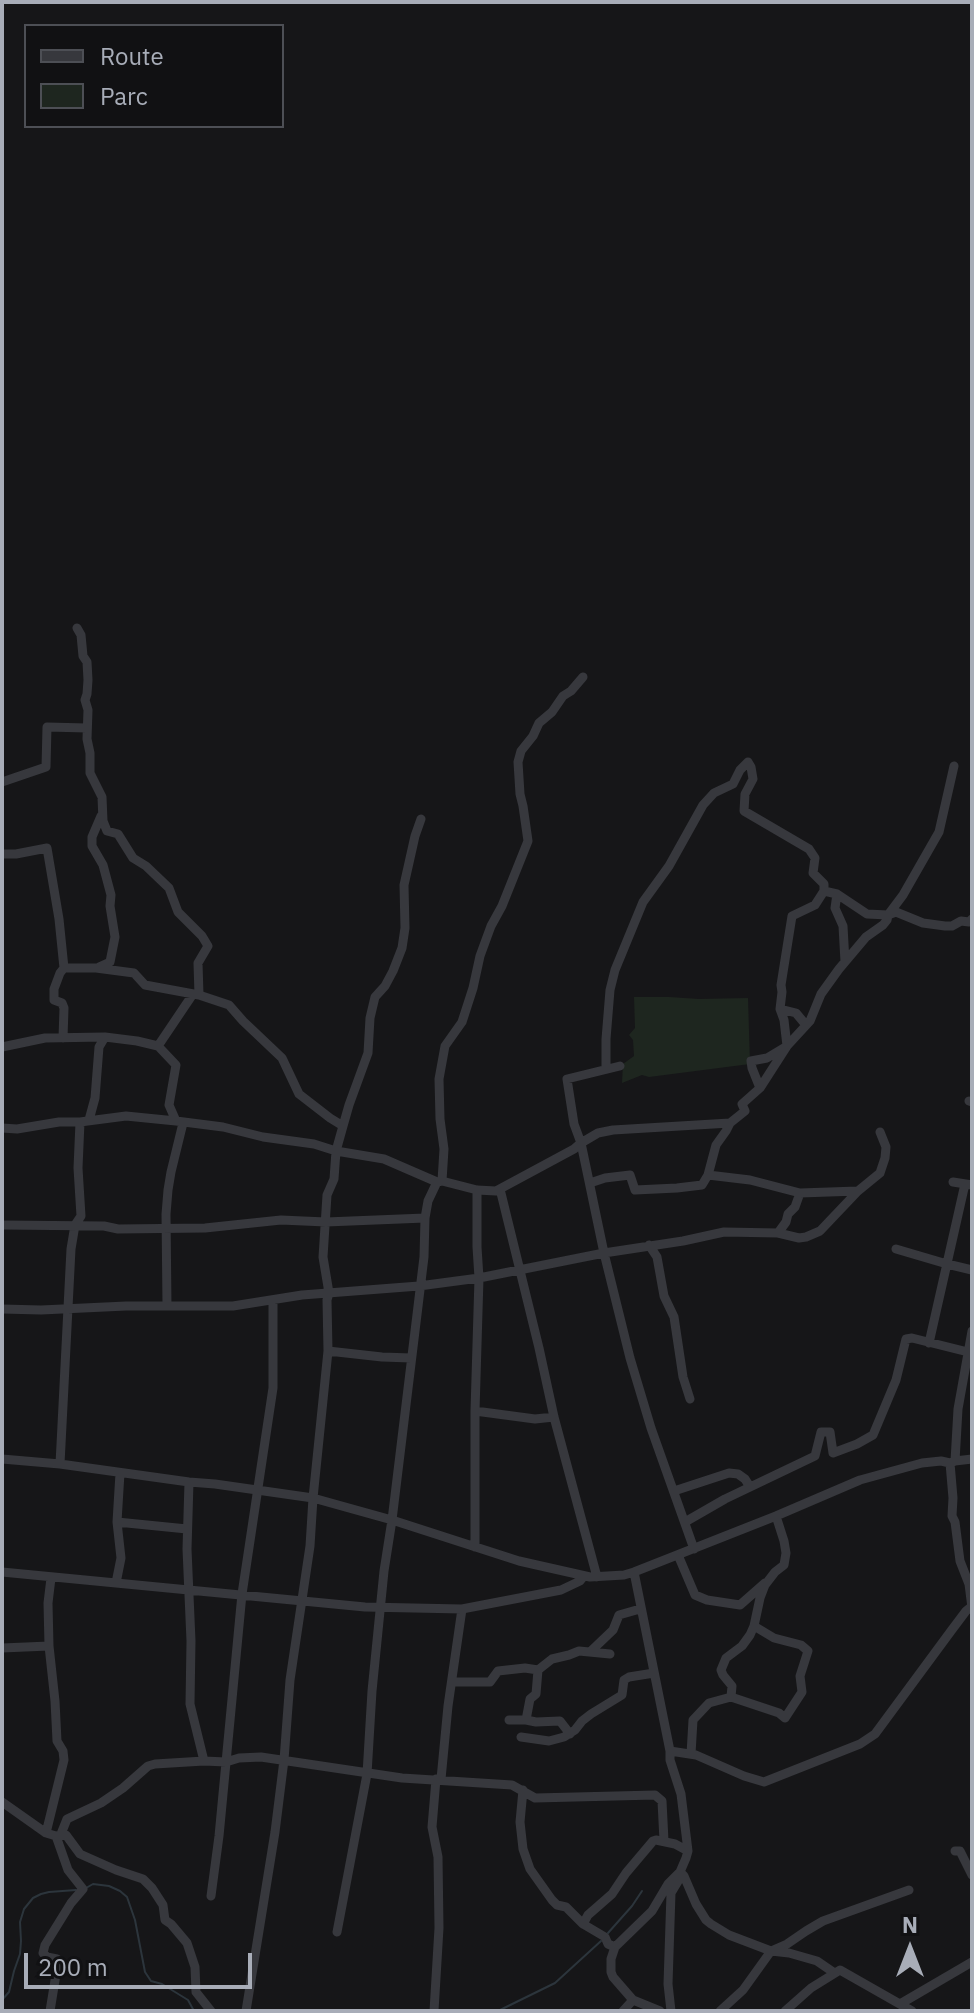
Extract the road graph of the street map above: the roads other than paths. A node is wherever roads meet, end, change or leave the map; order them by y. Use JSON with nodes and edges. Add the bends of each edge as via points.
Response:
{"nodes":[{"id":1,"x":77,"y":628,"type":"dead end"},
{"id":2,"x":583,"y":677,"type":"dead end"},
{"id":3,"x":87,"y":728,"type":"junction"},
{"id":4,"x":954,"y":766,"type":"dead end"},
{"id":5,"x":2,"y":782,"type":"edge"},
{"id":6,"x":102,"y":813,"type":"junction"},
{"id":7,"x":421,"y":819,"type":"dead end"},
{"id":8,"x":2,"y":854,"type":"edge"},
{"id":9,"x":824,"y":891,"type":"junction"},
{"id":10,"x":837,"y":894,"type":"junction"},
{"id":11,"x":888,"y":915,"type":"junction"},
{"id":12,"x":972,"y":919,"type":"edge"},
{"id":13,"x":845,"y":962,"type":"junction"},
{"id":14,"x":64,"y":968,"type":"junction"},
{"id":15,"x":96,"y":968,"type":"junction"},
{"id":16,"x":196,"y":995,"type":"junction"},
{"id":17,"x":780,"y":1009,"type":"junction"},
{"id":18,"x":806,"y":1025,"type":"junction"},
{"id":19,"x":105,"y":1037,"type":"junction"},
{"id":20,"x":63,"y":1038,"type":"junction"},
{"id":21,"x":158,"y":1046,"type":"junction"},
{"id":22,"x":787,"y":1046,"type":"junction"},
{"id":23,"x":2,"y":1047,"type":"edge"},
{"id":24,"x":620,"y":1066,"type":"dead end"},
{"id":25,"x":606,"y":1068,"type":"junction"},
{"id":26,"x":760,"y":1088,"type":"junction"},
{"id":27,"x":84,"y":1121,"type":"junction"},
{"id":28,"x":179,"y":1122,"type":"junction"},
{"id":29,"x":730,"y":1123,"type":"junction"},
{"id":30,"x":343,"y":1126,"type":"junction"},
{"id":31,"x":2,"y":1128,"type":"edge"},
{"id":32,"x":880,"y":1132,"type":"dead end"},
{"id":33,"x":581,"y":1143,"type":"junction"},
{"id":34,"x":336,"y":1151,"type":"junction"},
{"id":35,"x":708,"y":1175,"type":"junction"},
{"id":36,"x":440,"y":1182,"type":"junction"},
{"id":37,"x":953,"y":1182,"type":"dead end"},
{"id":38,"x":590,"y":1183,"type":"junction"},
{"id":39,"x":969,"y":1185,"type":"edge"},
{"id":40,"x":500,"y":1189,"type":"junction"},
{"id":41,"x":477,"y":1190,"type":"junction"},
{"id":42,"x":858,"y":1191,"type":"junction"},
{"id":43,"x":800,"y":1193,"type":"junction"},
{"id":44,"x":425,"y":1218,"type":"junction"},
{"id":45,"x":326,"y":1222,"type":"junction"},
{"id":46,"x":2,"y":1225,"type":"edge"},
{"id":47,"x":75,"y":1225,"type":"junction"},
{"id":48,"x":166,"y":1229,"type":"junction"},
{"id":49,"x":778,"y":1233,"type":"junction"},
{"id":50,"x":649,"y":1245,"type":"junction"},
{"id":51,"x":896,"y":1249,"type":"dead end"},
{"id":52,"x":604,"y":1253,"type":"junction"},
{"id":53,"x":947,"y":1264,"type":"junction"},
{"id":54,"x":521,"y":1270,"type":"junction"},
{"id":55,"x":972,"y":1270,"type":"edge"},
{"id":56,"x":479,"y":1278,"type":"junction"},
{"id":57,"x":419,"y":1286,"type":"junction"},
{"id":58,"x":329,"y":1293,"type":"junction"},
{"id":59,"x":273,"y":1300,"type":"junction"},
{"id":60,"x":167,"y":1306,"type":"junction"},
{"id":61,"x":2,"y":1309,"type":"edge"},
{"id":62,"x":69,"y":1309,"type":"junction"},
{"id":63,"x":972,"y":1331,"type":"edge"},
{"id":64,"x":929,"y":1343,"type":"junction"},
{"id":65,"x":328,"y":1351,"type":"junction"},
{"id":66,"x":970,"y":1353,"type":"edge"},
{"id":67,"x":411,"y":1358,"type":"junction"},
{"id":68,"x":690,"y":1399,"type":"dead end"},
{"id":69,"x":475,"y":1411,"type":"junction"},
{"id":70,"x":554,"y":1417,"type":"junction"},
{"id":71,"x":2,"y":1459,"type":"edge"},
{"id":72,"x":972,"y":1459,"type":"edge"},
{"id":73,"x":953,"y":1462,"type":"junction"},
{"id":74,"x":60,"y":1464,"type":"junction"},
{"id":75,"x":120,"y":1473,"type":"junction"},
{"id":76,"x":189,"y":1482,"type":"junction"},
{"id":77,"x":750,"y":1487,"type":"junction"},
{"id":78,"x":257,"y":1491,"type":"junction"},
{"id":79,"x":674,"y":1491,"type":"junction"},
{"id":80,"x":313,"y":1498,"type":"junction"},
{"id":81,"x":776,"y":1516,"type":"junction"},
{"id":82,"x":392,"y":1520,"type":"junction"},
{"id":83,"x":117,"y":1522,"type":"junction"},
{"id":84,"x":685,"y":1522,"type":"junction"},
{"id":85,"x":187,"y":1529,"type":"junction"},
{"id":86,"x":475,"y":1547,"type":"junction"},
{"id":87,"x":694,"y":1549,"type":"junction"},
{"id":88,"x":678,"y":1555,"type":"junction"},
{"id":89,"x":2,"y":1572,"type":"edge"},
{"id":90,"x":634,"y":1572,"type":"junction"},
{"id":91,"x":584,"y":1576,"type":"junction"},
{"id":92,"x":597,"y":1577,"type":"junction"},
{"id":93,"x":51,"y":1578,"type":"junction"},
{"id":94,"x":768,"y":1580,"type":"junction"},
{"id":95,"x":116,"y":1583,"type":"junction"},
{"id":96,"x":187,"y":1590,"type":"junction"},
{"id":97,"x":242,"y":1594,"type":"junction"},
{"id":98,"x":302,"y":1601,"type":"junction"},
{"id":99,"x":972,"y":1607,"type":"edge"},
{"id":100,"x":382,"y":1608,"type":"junction"},
{"id":101,"x":462,"y":1609,"type":"junction"},
{"id":102,"x":640,"y":1609,"type":"junction"},
{"id":103,"x":754,"y":1626,"type":"junction"},
{"id":104,"x":49,"y":1646,"type":"junction"},
{"id":105,"x":2,"y":1648,"type":"edge"},
{"id":106,"x":591,"y":1651,"type":"junction"},
{"id":107,"x":610,"y":1654,"type":"dead end"},
{"id":108,"x":538,"y":1670,"type":"junction"},
{"id":109,"x":654,"y":1673,"type":"junction"},
{"id":110,"x":452,"y":1682,"type":"junction"},
{"id":111,"x":731,"y":1697,"type":"junction"},
{"id":112,"x":509,"y":1720,"type":"dead end"},
{"id":113,"x":526,"y":1720,"type":"junction"},
{"id":114,"x":570,"y":1734,"type":"junction"},
{"id":115,"x":521,"y":1737,"type":"dead end"},
{"id":116,"x":670,"y":1751,"type":"junction"},
{"id":117,"x":691,"y":1754,"type":"junction"},
{"id":118,"x":284,"y":1760,"type":"junction"},
{"id":119,"x":204,"y":1761,"type":"junction"},
{"id":120,"x":226,"y":1762,"type":"junction"},
{"id":121,"x":367,"y":1774,"type":"junction"},
{"id":122,"x":438,"y":1779,"type":"junction"},
{"id":123,"x":523,"y":1790,"type":"junction"},
{"id":124,"x":2,"y":1802,"type":"edge"},
{"id":125,"x":54,"y":1834,"type":"junction"},
{"id":126,"x":664,"y":1841,"type":"junction"},
{"id":127,"x":688,"y":1851,"type":"junction"},
{"id":128,"x":955,"y":1851,"type":"dead end"},
{"id":129,"x":971,"y":1871,"type":"edge"},
{"id":130,"x":680,"y":1872,"type":"junction"},
{"id":131,"x":909,"y":1890,"type":"dead end"},
{"id":132,"x":211,"y":1896,"type":"dead end"},
{"id":133,"x":583,"y":1924,"type":"junction"},
{"id":134,"x":337,"y":1932,"type":"dead end"},
{"id":135,"x":615,"y":1947,"type":"junction"},
{"id":136,"x":771,"y":1951,"type":"junction"},
{"id":137,"x":972,"y":1962,"type":"edge"},
{"id":138,"x":833,"y":1972,"type":"junction"},
{"id":139,"x":633,"y":2000,"type":"junction"},
{"id":140,"x":900,"y":2004,"type":"junction"},
{"id":141,"x":787,"y":2010,"type":"edge"},
{"id":142,"x":50,"y":2011,"type":"edge"},
{"id":143,"x":211,"y":2011,"type":"edge"},
{"id":144,"x":246,"y":2011,"type":"edge"},
{"id":145,"x":434,"y":2011,"type":"edge"},
{"id":146,"x":623,"y":2011,"type":"edge"},
{"id":147,"x":660,"y":2011,"type":"edge"},
{"id":148,"x":671,"y":2011,"type":"edge"},
{"id":149,"x":720,"y":2011,"type":"edge"},
{"id":150,"x":912,"y":2011,"type":"edge"}],
"edges":[{"from":1,"to":3,"type":"street","via":[[87,662]]},
{"from":2,"to":36,"type":"street","via":[[539,723],[521,751],[520,794],[528,841],[480,956],[462,1022],[445,1046],[439,1079],[444,1149]]},
{"from":3,"to":5,"type":"street","via":[[47,727],[46,767]]},
{"from":3,"to":6,"type":"street","via":[[90,773],[102,797]]},
{"from":4,"to":11,"type":"street","via":[[936,840]]},
{"from":6,"to":15,"type":"street","via":[[92,846],[111,895],[115,937],[110,962]]},
{"from":6,"to":16,"type":"street","via":[[107,831],[118,834],[133,858],[169,888],[178,912],[208,946],[198,963]]},
{"from":7,"to":30,"type":"street","via":[[404,885],[402,948],[375,997],[368,1053]]},
{"from":8,"to":14,"type":"street","via":[[47,848]]},
{"from":9,"to":10,"type":"street"},
{"from":9,"to":17,"type":"street","via":[[815,905],[792,916]]},
{"from":9,"to":25,"type":"street","via":[[813,873],[815,858],[809,849],[744,811],[753,779],[746,763],[733,784],[703,805],[643,902],[610,990]]},
{"from":10,"to":11,"type":"street","via":[[867,914]]},
{"from":10,"to":13,"type":"street"},
{"from":11,"to":12,"type":"street","via":[[901,912],[945,926]]},
{"from":11,"to":13,"type":"street"},
{"from":13,"to":18,"type":"street"},
{"from":14,"to":15,"type":"street"},
{"from":14,"to":20,"type":"street","via":[[54,989],[54,1000],[64,1008]]},
{"from":15,"to":16,"type":"street","via":[[134,973],[145,985]]},
{"from":16,"to":21,"type":"street"},
{"from":16,"to":30,"type":"street","via":[[229,1005],[282,1058],[299,1094]]},
{"from":17,"to":18,"type":"street","via":[[796,1013]]},
{"from":17,"to":22,"type":"street"},
{"from":18,"to":22,"type":"street"},
{"from":19,"to":20,"type":"street"},
{"from":19,"to":21,"type":"street"},
{"from":19,"to":27,"type":"street","via":[[99,1047],[95,1098]]},
{"from":20,"to":23,"type":"street"},
{"from":21,"to":28,"type":"street","via":[[176,1065],[169,1105]]},
{"from":22,"to":26,"type":"street"},
{"from":22,"to":26,"type":"street","via":[[751,1061]]},
{"from":24,"to":25,"type":"street"},
{"from":25,"to":33,"type":"street","via":[[567,1079]]},
{"from":26,"to":29,"type":"street"},
{"from":27,"to":28,"type":"street","via":[[128,1116]]},
{"from":27,"to":31,"type":"street"},
{"from":27,"to":47,"type":"street","via":[[78,1174],[81,1216]]},
{"from":28,"to":34,"type":"street"},
{"from":28,"to":48,"type":"street"},
{"from":29,"to":33,"type":"street","via":[[613,1130]]},
{"from":29,"to":35,"type":"street","via":[[716,1145]]},
{"from":30,"to":34,"type":"street"},
{"from":32,"to":42,"type":"street","via":[[886,1147],[880,1173]]},
{"from":33,"to":38,"type":"street"},
{"from":33,"to":40,"type":"street"},
{"from":34,"to":36,"type":"street","via":[[384,1159]]},
{"from":34,"to":45,"type":"street"},
{"from":35,"to":38,"type":"street","via":[[702,1185],[677,1188],[635,1190],[630,1175]]},
{"from":35,"to":43,"type":"street"},
{"from":36,"to":41,"type":"street"},
{"from":36,"to":44,"type":"street"},
{"from":37,"to":39,"type":"street"},
{"from":38,"to":52,"type":"street"},
{"from":39,"to":53,"type":"street"},
{"from":40,"to":41,"type":"street"},
{"from":40,"to":54,"type":"street"},
{"from":41,"to":56,"type":"street"},
{"from":42,"to":43,"type":"street"},
{"from":42,"to":49,"type":"street","via":[[817,1233],[799,1238]]},
{"from":43,"to":49,"type":"street"},
{"from":44,"to":45,"type":"street"},
{"from":44,"to":57,"type":"street"},
{"from":45,"to":48,"type":"street"},
{"from":45,"to":58,"type":"street","via":[[323,1257]]},
{"from":46,"to":47,"type":"street"},
{"from":47,"to":48,"type":"street"},
{"from":47,"to":62,"type":"street"},
{"from":48,"to":60,"type":"street"},
{"from":49,"to":50,"type":"street","via":[[724,1232]]},
{"from":50,"to":52,"type":"street"},
{"from":50,"to":68,"type":"street","via":[[674,1317]]},
{"from":51,"to":53,"type":"street"},
{"from":52,"to":54,"type":"street"},
{"from":52,"to":79,"type":"street","via":[[639,1390]]},
{"from":53,"to":55,"type":"street"},
{"from":53,"to":64,"type":"street"},
{"from":54,"to":56,"type":"street"},
{"from":54,"to":70,"type":"street"},
{"from":56,"to":57,"type":"street"},
{"from":56,"to":69,"type":"street"},
{"from":57,"to":58,"type":"street"},
{"from":57,"to":67,"type":"street"},
{"from":58,"to":59,"type":"street"},
{"from":58,"to":65,"type":"street"},
{"from":59,"to":60,"type":"street"},
{"from":59,"to":78,"type":"street","via":[[273,1388]]},
{"from":60,"to":62,"type":"street"},
{"from":61,"to":62,"type":"street"},
{"from":62,"to":74,"type":"street"},
{"from":63,"to":66,"type":"street"},
{"from":64,"to":66,"type":"street"},
{"from":64,"to":77,"type":"street","via":[[909,1338],[904,1342],[896,1380],[873,1435],[833,1453],[830,1432],[821,1432],[815,1456]]},
{"from":65,"to":67,"type":"street"},
{"from":65,"to":80,"type":"street"},
{"from":66,"to":73,"type":"street"},
{"from":67,"to":82,"type":"street"},
{"from":69,"to":70,"type":"street"},
{"from":69,"to":86,"type":"street"},
{"from":70,"to":92,"type":"street"},
{"from":71,"to":74,"type":"street"},
{"from":72,"to":73,"type":"street"},
{"from":73,"to":81,"type":"street","via":[[922,1463],[860,1480]]},
{"from":73,"to":99,"type":"street","via":[[952,1516]]},
{"from":74,"to":75,"type":"street"},
{"from":75,"to":76,"type":"street"},
{"from":75,"to":83,"type":"street"},
{"from":76,"to":78,"type":"street"},
{"from":76,"to":85,"type":"street"},
{"from":77,"to":79,"type":"street","via":[[738,1474],[729,1473]]},
{"from":77,"to":84,"type":"street"},
{"from":78,"to":80,"type":"street"},
{"from":78,"to":97,"type":"street"},
{"from":79,"to":84,"type":"street"},
{"from":80,"to":82,"type":"street"},
{"from":80,"to":98,"type":"street"},
{"from":81,"to":87,"type":"street"},
{"from":81,"to":94,"type":"street","via":[[786,1553],[784,1565]]},
{"from":82,"to":86,"type":"street"},
{"from":82,"to":100,"type":"street"},
{"from":83,"to":85,"type":"street"},
{"from":83,"to":95,"type":"street","via":[[121,1558]]},
{"from":84,"to":87,"type":"street"},
{"from":85,"to":96,"type":"street"},
{"from":86,"to":91,"type":"street"},
{"from":87,"to":88,"type":"street"},
{"from":88,"to":90,"type":"street"},
{"from":88,"to":94,"type":"street","via":[[695,1595],[707,1600],[740,1605]]},
{"from":89,"to":93,"type":"street"},
{"from":90,"to":92,"type":"street"},
{"from":90,"to":102,"type":"street"},
{"from":91,"to":92,"type":"street"},
{"from":91,"to":101,"type":"street","via":[[561,1590]]},
{"from":93,"to":95,"type":"street"},
{"from":93,"to":104,"type":"street"},
{"from":94,"to":103,"type":"street"},
{"from":95,"to":96,"type":"street"},
{"from":96,"to":97,"type":"street"},
{"from":96,"to":119,"type":"street","via":[[190,1704]]},
{"from":97,"to":98,"type":"street"},
{"from":97,"to":120,"type":"street"},
{"from":98,"to":100,"type":"street"},
{"from":98,"to":118,"type":"street"},
{"from":99,"to":117,"type":"street","via":[[866,1741],[764,1782]]},
{"from":100,"to":101,"type":"street"},
{"from":100,"to":121,"type":"street"},
{"from":101,"to":110,"type":"street"},
{"from":102,"to":106,"type":"street","via":[[619,1615],[613,1630]]},
{"from":102,"to":109,"type":"street"},
{"from":103,"to":111,"type":"street","via":[[721,1670],[732,1686]]},
{"from":103,"to":111,"type":"street","via":[[808,1651],[799,1682],[802,1692],[785,1718]]},
{"from":104,"to":105,"type":"street"},
{"from":104,"to":125,"type":"street","via":[[57,1741],[64,1760]]},
{"from":106,"to":107,"type":"street"},
{"from":106,"to":108,"type":"street","via":[[552,1659]]},
{"from":108,"to":110,"type":"street","via":[[498,1671],[490,1682]]},
{"from":108,"to":113,"type":"street"},
{"from":109,"to":114,"type":"street","via":[[624,1680],[622,1695]]},
{"from":109,"to":116,"type":"street"},
{"from":110,"to":122,"type":"street"},
{"from":111,"to":117,"type":"street","via":[[709,1703],[693,1720]]},
{"from":112,"to":113,"type":"street"},
{"from":113,"to":114,"type":"street","via":[[560,1721]]},
{"from":114,"to":115,"type":"street","via":[[549,1741]]},
{"from":116,"to":117,"type":"street"},
{"from":116,"to":127,"type":"street"},
{"from":118,"to":120,"type":"street","via":[[254,1757]]},
{"from":118,"to":121,"type":"street"},
{"from":118,"to":144,"type":"street"},
{"from":119,"to":120,"type":"street"},
{"from":119,"to":125,"type":"street","via":[[148,1766],[112,1796],[67,1819]]},
{"from":120,"to":132,"type":"street"},
{"from":121,"to":122,"type":"street"},
{"from":121,"to":134,"type":"street"},
{"from":122,"to":123,"type":"street"},
{"from":122,"to":145,"type":"street","via":[[432,1827],[439,1928]]},
{"from":123,"to":126,"type":"street","via":[[535,1798],[655,1795],[662,1801]]},
{"from":123,"to":133,"type":"street","via":[[520,1822],[530,1869],[552,1900]]},
{"from":124,"to":125,"type":"street"},
{"from":125,"to":142,"type":"street","via":[[68,1870],[83,1889],[45,1945],[43,1953],[58,1962]]},
{"from":125,"to":143,"type":"street","via":[[66,1835],[80,1854],[143,1879],[152,1888],[165,1920],[187,1943],[196,1992]]},
{"from":126,"to":127,"type":"street"},
{"from":126,"to":133,"type":"street","via":[[650,1844]]},
{"from":127,"to":130,"type":"street"},
{"from":128,"to":129,"type":"street"},
{"from":130,"to":135,"type":"street","via":[[652,1911]]},
{"from":130,"to":136,"type":"street","via":[[706,1920]]},
{"from":130,"to":148,"type":"street","via":[[669,1913]]},
{"from":131,"to":136,"type":"street","via":[[823,1921]]},
{"from":133,"to":135,"type":"street"},
{"from":135,"to":139,"type":"street","via":[[611,1972]]},
{"from":136,"to":138,"type":"street","via":[[817,1961]]},
{"from":136,"to":149,"type":"street"},
{"from":137,"to":140,"type":"street"},
{"from":138,"to":140,"type":"street","via":[[840,1970]]},
{"from":138,"to":141,"type":"street"},
{"from":139,"to":146,"type":"street"},
{"from":139,"to":147,"type":"street"},
{"from":140,"to":150,"type":"street"}]}
